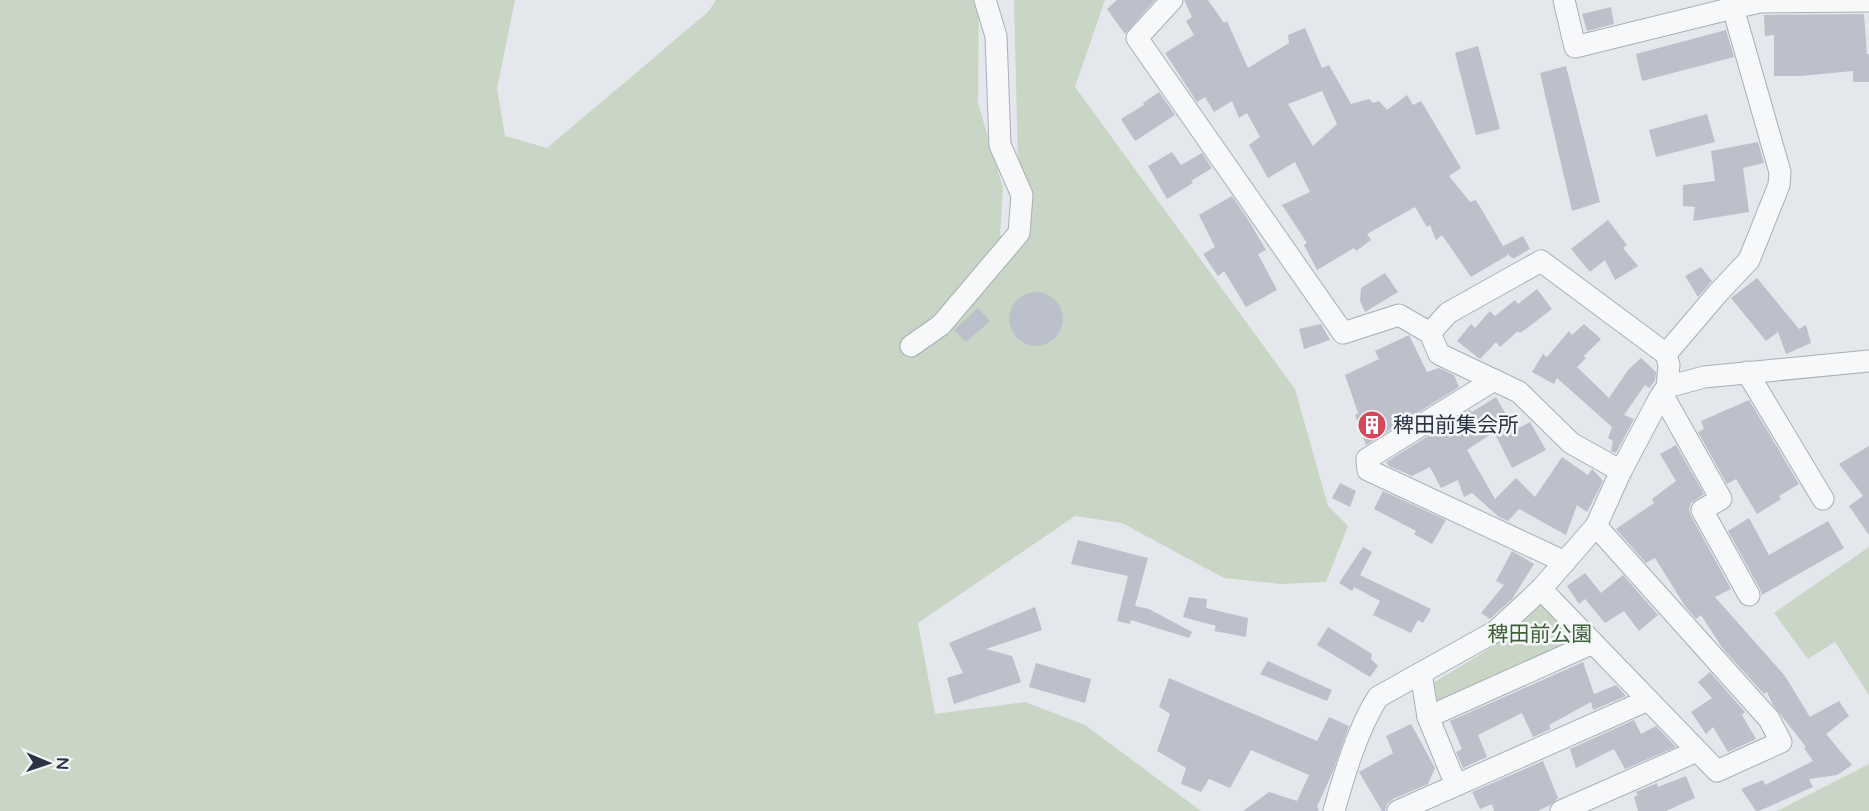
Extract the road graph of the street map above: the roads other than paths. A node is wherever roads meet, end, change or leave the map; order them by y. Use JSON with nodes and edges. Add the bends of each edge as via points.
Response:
{"nodes":[{"id":1,"x":985,"y":0,"type":"edge"},
{"id":2,"x":1172,"y":0,"type":"edge"},
{"id":3,"x":1564,"y":0,"type":"edge"},
{"id":4,"x":1869,"y":1,"type":"edge"},
{"id":5,"x":1733,"y":8,"type":"junction"},
{"id":6,"x":1430,"y":333,"type":"junction"},
{"id":7,"x":911,"y":346,"type":"dead end"},
{"id":8,"x":1666,"y":354,"type":"junction"},
{"id":9,"x":1869,"y":361,"type":"edge"},
{"id":10,"x":1747,"y":372,"type":"junction"},
{"id":11,"x":1494,"y":380,"type":"junction"},
{"id":12,"x":1665,"y":391,"type":"junction"},
{"id":13,"x":1621,"y":471,"type":"junction"},
{"id":14,"x":1823,"y":499,"type":"dead end"},
{"id":15,"x":1596,"y":526,"type":"junction"},
{"id":16,"x":1565,"y":562,"type":"junction"},
{"id":17,"x":1541,"y":589,"type":"junction"},
{"id":18,"x":1749,"y":595,"type":"dead end"},
{"id":19,"x":1593,"y":643,"type":"junction"},
{"id":20,"x":1421,"y":673,"type":"junction"},
{"id":21,"x":1648,"y":700,"type":"junction"},
{"id":22,"x":1428,"y":717,"type":"junction"},
{"id":23,"x":1697,"y":751,"type":"junction"},
{"id":24,"x":1456,"y":785,"type":"junction"},
{"id":25,"x":1334,"y":811,"type":"edge"},
{"id":26,"x":1398,"y":811,"type":"edge"},
{"id":27,"x":1561,"y":811,"type":"edge"}],
"edges":[{"from":1,"to":7,"type":"street","via":[[996,36],[1000,145],[1022,195],[1019,233],[940,325]]},
{"from":2,"to":6,"type":"street","via":[[1137,39],[1343,333],[1400,315]]},
{"from":3,"to":5,"type":"street","via":[[1575,46]]},
{"from":4,"to":5,"type":"street","via":[[1760,2]]},
{"from":5,"to":8,"type":"street","via":[[1780,172],[1779,185],[1749,260]]},
{"from":6,"to":8,"type":"street","via":[[1448,314],[1541,261]]},
{"from":6,"to":11,"type":"street","via":[[1439,354]]},
{"from":8,"to":12,"type":"street","via":[[1670,365]]},
{"from":9,"to":10,"type":"street"},
{"from":10,"to":12,"type":"street","via":[[1704,377]]},
{"from":10,"to":14,"type":"street"},
{"from":11,"to":13,"type":"street","via":[[1519,392],[1571,443]]},
{"from":11,"to":16,"type":"street","via":[[1366,459],[1368,470]]},
{"from":12,"to":13,"type":"street"},
{"from":12,"to":18,"type":"street","via":[[1721,499],[1702,510]]},
{"from":13,"to":15,"type":"street"},
{"from":15,"to":16,"type":"street"},
{"from":15,"to":23,"type":"street","via":[[1769,719],[1781,742],[1717,771]]},
{"from":16,"to":17,"type":"street"},
{"from":17,"to":19,"type":"street"},
{"from":17,"to":20,"type":"street","via":[[1496,631]]},
{"from":19,"to":21,"type":"street"},
{"from":19,"to":22,"type":"street"},
{"from":20,"to":22,"type":"street"},
{"from":20,"to":25,"type":"street","via":[[1378,697],[1368,713]]},
{"from":21,"to":23,"type":"street"},
{"from":21,"to":24,"type":"street"},
{"from":22,"to":24,"type":"street"},
{"from":23,"to":27,"type":"street"},
{"from":24,"to":26,"type":"street"}]}
